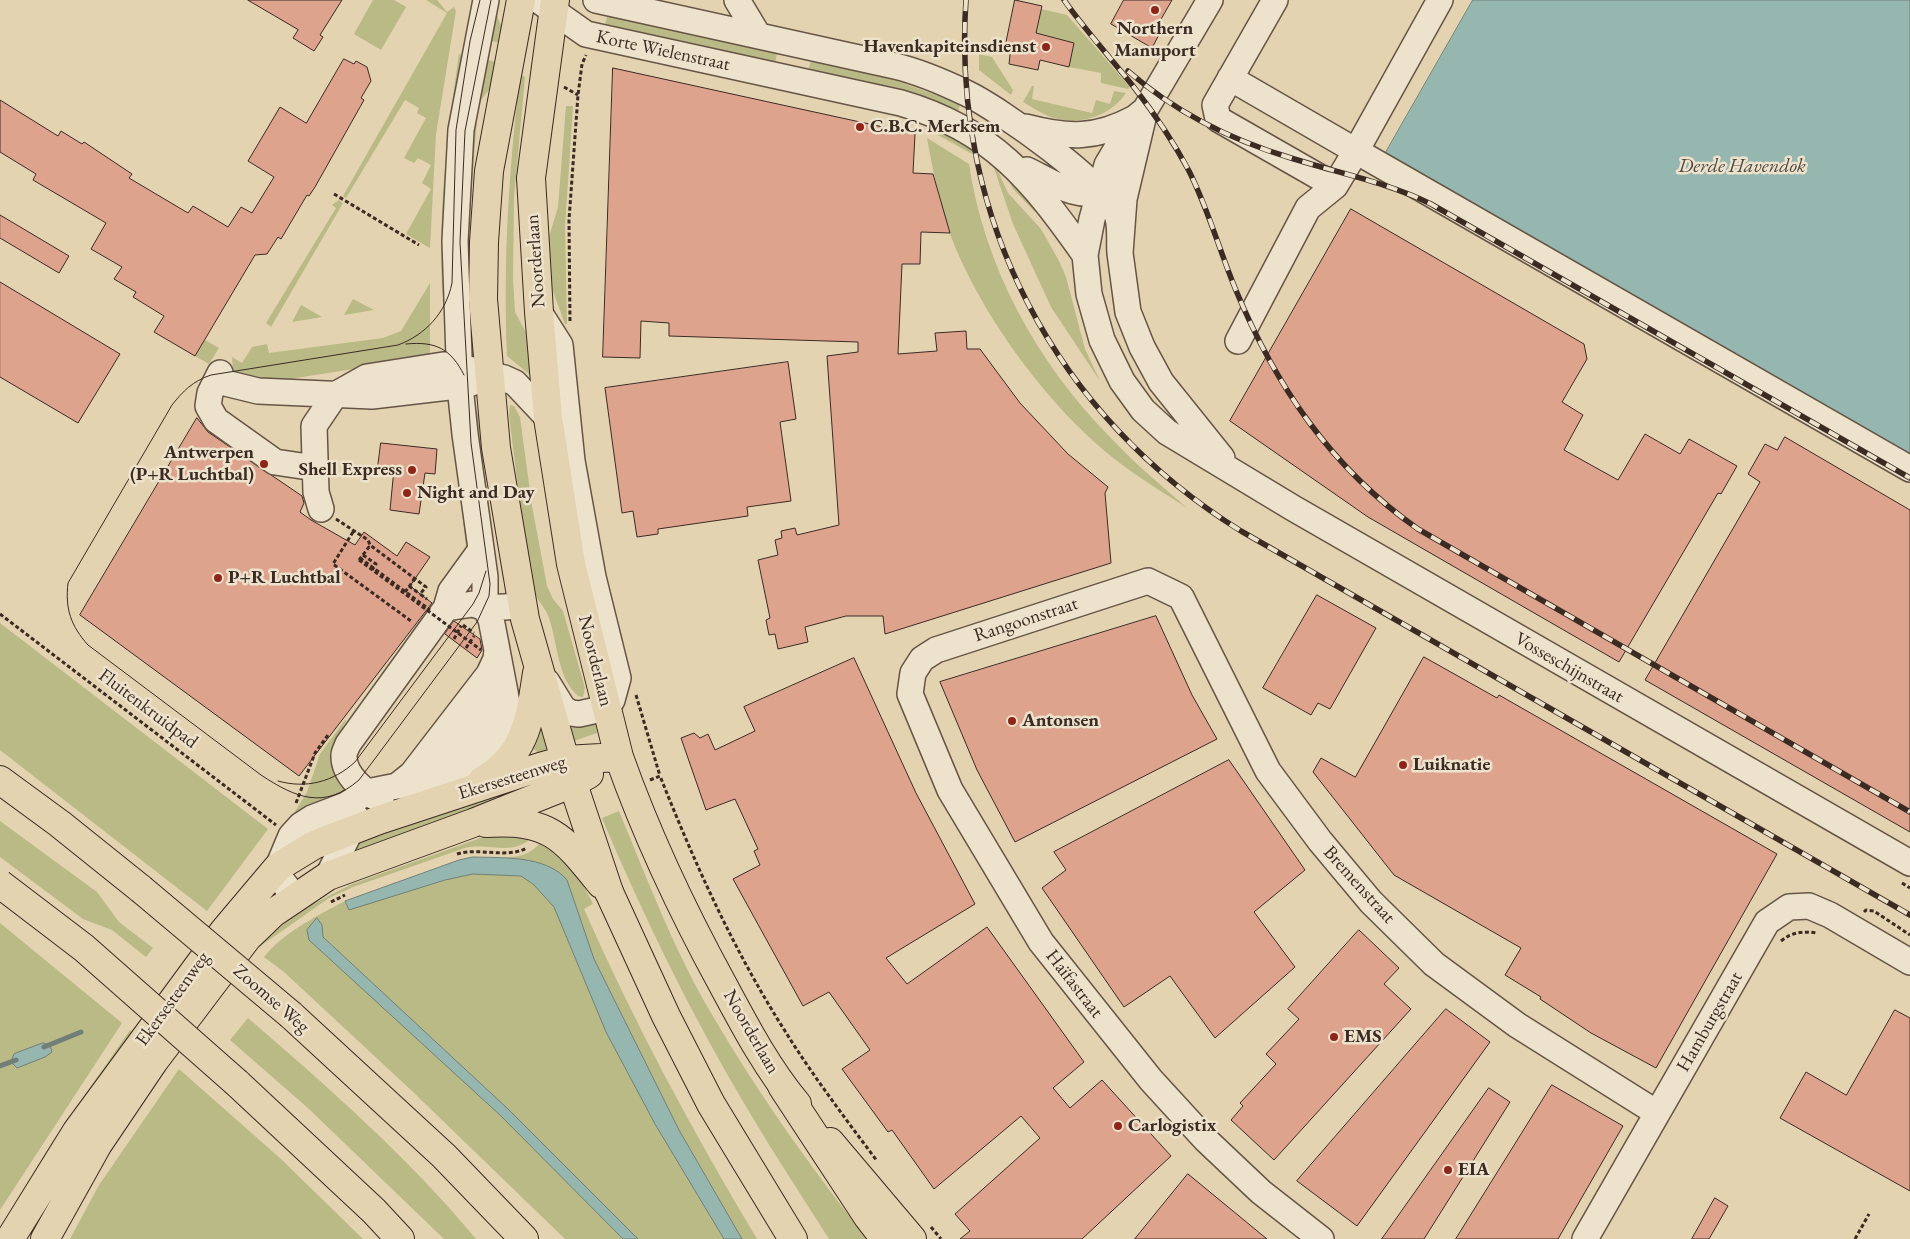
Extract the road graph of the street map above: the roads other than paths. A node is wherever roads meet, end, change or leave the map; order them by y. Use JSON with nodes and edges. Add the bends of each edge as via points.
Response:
{"nodes":[{"id":1,"x":486,"y":0,"type":"edge"},
{"id":2,"x":521,"y":0,"type":"edge"},
{"id":3,"x":590,"y":0,"type":"edge"},
{"id":4,"x":596,"y":0,"type":"edge"},
{"id":5,"x":737,"y":0,"type":"edge"},
{"id":6,"x":1210,"y":0,"type":"edge"},
{"id":7,"x":1275,"y":0,"type":"edge"},
{"id":8,"x":1440,"y":0,"type":"edge"},
{"id":9,"x":549,"y":3,"type":"edge"},
{"id":10,"x":655,"y":6,"type":"edge"},
{"id":11,"x":758,"y":35,"type":"junction"},
{"id":12,"x":794,"y":43,"type":"junction"},
{"id":13,"x":789,"y":78,"type":"junction"},
{"id":14,"x":1230,"y":78,"type":"junction"},
{"id":15,"x":1140,"y":114,"type":"junction"},
{"id":16,"x":1011,"y":121,"type":"junction"},
{"id":17,"x":990,"y":145,"type":"junction"},
{"id":18,"x":1356,"y":151,"type":"junction"},
{"id":19,"x":1014,"y":164,"type":"junction"},
{"id":20,"x":1130,"y":174,"type":"junction"},
{"id":21,"x":1335,"y":186,"type":"junction"},
{"id":22,"x":1100,"y":194,"type":"junction"},
{"id":23,"x":1120,"y":253,"type":"junction"},
{"id":24,"x":1086,"y":254,"type":"junction"},
{"id":25,"x":539,"y":312,"type":"junction"},
{"id":26,"x":1238,"y":341,"type":"dead end"},
{"id":27,"x":490,"y":375,"type":"junction"},
{"id":28,"x":460,"y":376,"type":"junction"},
{"id":29,"x":335,"y":395,"type":"junction"},
{"id":30,"x":548,"y":418,"type":"junction"},
{"id":31,"x":316,"y":468,"type":"junction"},
{"id":32,"x":1230,"y":468,"type":"junction"},
{"id":33,"x":1910,"y":470,"type":"edge"},
{"id":34,"x":321,"y":509,"type":"road end"},
{"id":35,"x":480,"y":551,"type":"junction"},
{"id":36,"x":1148,"y":581,"type":"joint"},
{"id":37,"x":437,"y":604,"type":"junction"},
{"id":38,"x":523,"y":606,"type":"junction"},
{"id":39,"x":485,"y":608,"type":"junction"},
{"id":40,"x":489,"y":650,"type":"junction"},
{"id":41,"x":538,"y":667,"type":"junction"},
{"id":42,"x":913,"y":672,"type":"joint"},
{"id":43,"x":606,"y":708,"type":"junction"},
{"id":44,"x":619,"y":757,"type":"junction"},
{"id":45,"x":569,"y":771,"type":"junction"},
{"id":46,"x":445,"y":779,"type":"junction"},
{"id":47,"x":0,"y":780,"type":"edge"},
{"id":48,"x":397,"y":786,"type":"junction"},
{"id":49,"x":367,"y":792,"type":"junction"},
{"id":50,"x":413,"y":809,"type":"junction"},
{"id":51,"x":473,"y":823,"type":"junction"},
{"id":52,"x":353,"y":830,"type":"junction"},
{"id":53,"x":1910,"y":863,"type":"edge"},
{"id":54,"x":278,"y":867,"type":"junction"},
{"id":55,"x":328,"y":876,"type":"junction"},
{"id":56,"x":0,"y":884,"type":"edge"},
{"id":57,"x":609,"y":892,"type":"junction"},
{"id":58,"x":295,"y":897,"type":"junction"},
{"id":59,"x":1910,"y":962,"type":"edge"},
{"id":60,"x":782,"y":1086,"type":"junction"},
{"id":61,"x":1657,"y":1113,"type":"junction"},
{"id":62,"x":921,"y":1232,"type":"edge"},
{"id":63,"x":10,"y":1239,"type":"edge"},
{"id":64,"x":45,"y":1239,"type":"edge"},
{"id":65,"x":400,"y":1239,"type":"edge"},
{"id":66,"x":524,"y":1239,"type":"edge"},
{"id":67,"x":793,"y":1239,"type":"edge"},
{"id":68,"x":885,"y":1239,"type":"edge"},
{"id":69,"x":1321,"y":1239,"type":"edge"},
{"id":70,"x":1585,"y":1239,"type":"edge"}],
"edges":[{"from":1,"to":28,"type":"street","via":[[461,130],[455,241]]},
{"from":2,"to":27,"type":"main road","via":[[489,171],[484,300]]},
{"from":3,"to":9,"type":"street","name":"Korte Wielenstraat"},
{"from":4,"to":10,"type":"street","name":"Korte Wielenstraat"},
{"from":5,"to":11,"type":"street"},
{"from":6,"to":15,"type":"street","name":"Vosseschijnstraat"},
{"from":7,"to":14,"type":"street"},
{"from":8,"to":18,"type":"street"},
{"from":9,"to":13,"type":"street","name":"Korte Wielenstraat","via":[[587,48]]},
{"from":9,"to":25,"type":"main road","name":"Noorderlaan","via":[[530,178]]},
{"from":10,"to":11,"type":"street","name":"Korte Wielenstraat"},
{"from":11,"to":12,"type":"street","name":"Korte Wielenstraat"},
{"from":12,"to":13,"type":"street"},
{"from":12,"to":16,"type":"street","name":"Korte Wielenstraat","via":[[919,72],[967,93]]},
{"from":13,"to":17,"type":"street","name":"Korte Wielenstraat","via":[[921,109]]},
{"from":14,"to":18,"type":"street"},
{"from":14,"to":21,"type":"street","via":[[1215,105],[1218,119]]},
{"from":15,"to":16,"type":"street","name":"Korte Wielenstraat","via":[[1118,127],[1083,136],[1052,134]]},
{"from":15,"to":20,"type":"street","name":"Vosseschijnstraat"},
{"from":15,"to":22,"type":"street","name":"Vosseschijnstraat","via":[[1107,165]]},
{"from":16,"to":17,"type":"street"},
{"from":16,"to":22,"type":"street","name":"Korte Wielenstraat","via":[[1075,169]]},
{"from":17,"to":19,"type":"street","name":"Korte Wielenstraat"},
{"from":18,"to":21,"type":"street"},
{"from":18,"to":33,"type":"street"},
{"from":19,"to":22,"type":"street","name":"Korte Wielenstraat","via":[[1054,185]]},
{"from":19,"to":24,"type":"street","name":"Korte Wielenstraat"},
{"from":20,"to":22,"type":"street","via":[[1114,189]]},
{"from":20,"to":23,"type":"street","name":"Vosseschijnstraat","via":[[1124,199]]},
{"from":21,"to":26,"type":"street","via":[[1308,208]]},
{"from":22,"to":23,"type":"street","name":"Korte Wielenstraat","via":[[1118,218]]},
{"from":22,"to":24,"type":"street","name":"Vosseschijnstraat"},
{"from":23,"to":32,"type":"street","name":"Vosseschijnstraat","via":[[1128,312],[1142,348],[1161,382]]},
{"from":24,"to":32,"type":"street","name":"Vosseschijnstraat","via":[[1089,294],[1102,340],[1122,381],[1143,410],[1168,432]]},
{"from":25,"to":30,"type":"main road","name":"Noorderlaan"},
{"from":25,"to":43,"type":"street","via":[[560,345],[572,461],[593,577],[618,678],[612,700]]},
{"from":27,"to":28,"type":"street"},
{"from":27,"to":30,"type":"street","via":[[515,383]]},
{"from":27,"to":38,"type":"main road","via":[[496,448]]},
{"from":28,"to":29,"type":"street","via":[[443,365],[368,377]]},
{"from":28,"to":35,"type":"street"},
{"from":29,"to":31,"type":"street","via":[[314,426]]},
{"from":29,"to":31,"type":"street","via":[[258,391],[218,377],[210,393],[208,406],[216,420],[275,462]]},
{"from":30,"to":43,"type":"main road","name":"Noorderlaan","via":[[571,564]]},
{"from":31,"to":34,"type":"street","via":[[316,492]]},
{"from":32,"to":53,"type":"street","name":"Vosseschijnstraat","via":[[1301,513]]},
{"from":35,"to":37,"type":"street","via":[[451,591]]},
{"from":35,"to":39,"type":"street","via":[[485,577]]},
{"from":36,"to":42,"type":"street","name":"Rangoonstraat","via":[[936,650],[922,659]]},
{"from":36,"to":61,"type":"street","name":"Bremenstraat","via":[[1182,597],[1268,771],[1320,841],[1372,902],[1434,964],[1517,1025]]},
{"from":37,"to":39,"type":"street","via":[[473,604]]},
{"from":37,"to":49,"type":"street","via":[[348,744],[344,755],[348,769]]},
{"from":38,"to":39,"type":"street"},
{"from":38,"to":41,"type":"main road"},
{"from":39,"to":40,"type":"street","via":[[491,619]]},
{"from":40,"to":46,"type":"street","via":[[504,689]]},
{"from":40,"to":48,"type":"street","via":[[496,659],[488,674],[412,774]]},
{"from":41,"to":43,"type":"street","via":[[563,708],[571,713]]},
{"from":41,"to":45,"type":"main road"},
{"from":41,"to":46,"type":"main road","via":[[531,714],[519,746],[495,773]]},
{"from":42,"to":69,"type":"street","name":"Haïfastraat","via":[[910,694],[950,790],[1041,942],[1151,1080],[1206,1140],[1261,1192]]},
{"from":43,"to":44,"type":"main road","name":"Noorderlaan"},
{"from":44,"to":45,"type":"main road","name":"Ekersesteenweg"},
{"from":44,"to":60,"type":"main road","name":"Noorderlaan","via":[[688,920]]},
{"from":45,"to":46,"type":"main road","name":"Ekersesteenweg"},
{"from":45,"to":51,"type":"main road","name":"Ekersesteenweg"},
{"from":45,"to":57,"type":"main road"},
{"from":46,"to":48,"type":"street"},
{"from":46,"to":50,"type":"main road","name":"Ekersesteenweg"},
{"from":47,"to":66,"type":"main road","name":"Zoomse Weg","bridge":true,"via":[[141,889],[291,1015],[444,1156]]},
{"from":48,"to":49,"type":"street"},
{"from":49,"to":50,"type":"street"},
{"from":49,"to":52,"type":"street"},
{"from":49,"to":54,"type":"street","via":[[301,825],[291,836]]},
{"from":50,"to":52,"type":"main road","name":"Ekersesteenweg"},
{"from":51,"to":55,"type":"main road","name":"Ekersesteenweg"},
{"from":51,"to":57,"type":"main road","via":[[519,822],[552,832],[574,851]]},
{"from":52,"to":54,"type":"main road","name":"Ekersesteenweg","via":[[314,845]]},
{"from":52,"to":55,"type":"street"},
{"from":54,"to":58,"type":"street","via":[[282,881]]},
{"from":54,"to":63,"type":"main road","name":"Ekersesteenweg","via":[[224,930],[76,1132]]},
{"from":55,"to":58,"type":"main road","name":"Ekersesteenweg"},
{"from":56,"to":65,"type":"main road","bridge":true,"via":[[84,948],[237,1084]]},
{"from":57,"to":67,"type":"main road","via":[[711,1104]]},
{"from":58,"to":64,"type":"main road","name":"Ekersesteenweg","via":[[247,938],[154,1061],[98,1144]]},
{"from":59,"to":61,"type":"street","name":"Hamburgstraat","via":[[1808,906],[1789,907],[1767,922]]},
{"from":60,"to":62,"type":"main road","name":"Noorderlaan"},
{"from":60,"to":68,"type":"main road"},
{"from":61,"to":70,"type":"street","name":"Hamburgstraat"}]}
